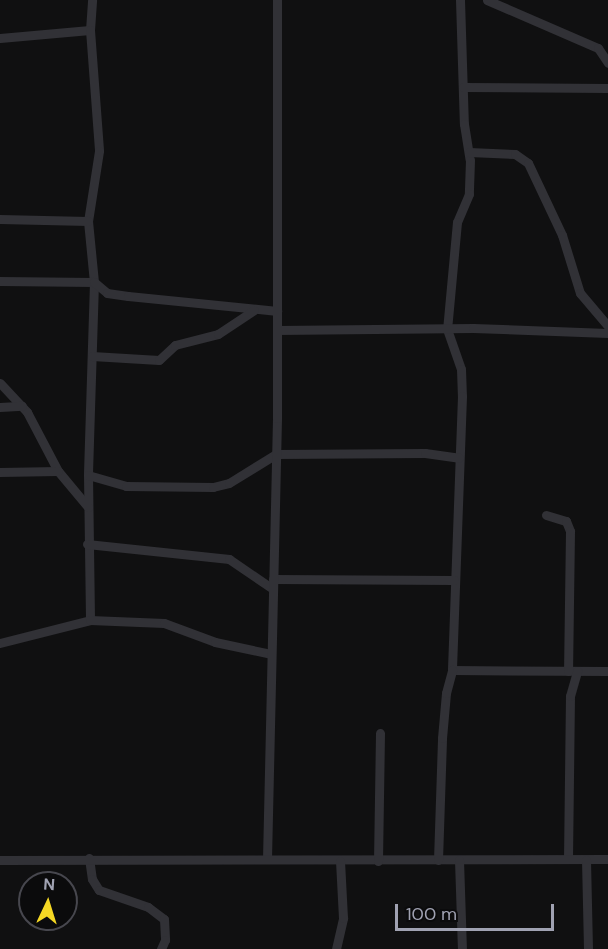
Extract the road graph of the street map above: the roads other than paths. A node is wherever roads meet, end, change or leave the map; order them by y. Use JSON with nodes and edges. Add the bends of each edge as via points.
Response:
{"nodes":[{"id":1,"x":92,"y":0,"type":"edge"},
{"id":2,"x":277,"y":0,"type":"edge"},
{"id":3,"x":460,"y":0,"type":"edge"},
{"id":4,"x":487,"y":0,"type":"edge"},
{"id":5,"x":90,"y":30,"type":"junction"},
{"id":6,"x":0,"y":38,"type":"edge"},
{"id":7,"x":603,"y":47,"type":"edge"},
{"id":8,"x":608,"y":63,"type":"edge"},
{"id":9,"x":463,"y":87,"type":"junction"},
{"id":10,"x":608,"y":88,"type":"edge"},
{"id":11,"x":469,"y":152,"type":"junction"},
{"id":12,"x":0,"y":219,"type":"edge"},
{"id":13,"x":88,"y":221,"type":"junction"},
{"id":14,"x":0,"y":281,"type":"edge"},
{"id":15,"x":94,"y":282,"type":"junction"},
{"id":16,"x":254,"y":310,"type":"junction"},
{"id":17,"x":277,"y":311,"type":"junction"},
{"id":18,"x":608,"y":326,"type":"edge"},
{"id":19,"x":447,"y":329,"type":"junction"},
{"id":20,"x":277,"y":330,"type":"junction"},
{"id":21,"x":608,"y":333,"type":"edge"},
{"id":22,"x":92,"y":356,"type":"junction"},
{"id":23,"x":0,"y":383,"type":"edge"},
{"id":24,"x":22,"y":406,"type":"junction"},
{"id":25,"x":0,"y":407,"type":"edge"},
{"id":26,"x":276,"y":454,"type":"junction"},
{"id":27,"x":459,"y":459,"type":"junction"},
{"id":28,"x":58,"y":471,"type":"junction"},
{"id":29,"x":0,"y":472,"type":"edge"},
{"id":30,"x":88,"y":475,"type":"junction"},
{"id":31,"x":88,"y":507,"type":"junction"},
{"id":32,"x":546,"y":515,"type":"dead end"},
{"id":33,"x":87,"y":544,"type":"junction"},
{"id":34,"x":454,"y":580,"type":"junction"},
{"id":35,"x":273,"y":584,"type":"junction"},
{"id":36,"x":90,"y":620,"type":"junction"},
{"id":37,"x":0,"y":643,"type":"edge"},
{"id":38,"x":271,"y":654,"type":"junction"},
{"id":39,"x":452,"y":670,"type":"junction"},
{"id":40,"x":572,"y":671,"type":"junction"},
{"id":41,"x":608,"y":671,"type":"edge"},
{"id":42,"x":380,"y":733,"type":"dead end"},
{"id":43,"x":89,"y":858,"type":"junction"},
{"id":44,"x":267,"y":859,"type":"junction"},
{"id":45,"x":0,"y":860,"type":"edge"},
{"id":46,"x":438,"y":860,"type":"junction"},
{"id":47,"x":459,"y":860,"type":"junction"},
{"id":48,"x":568,"y":860,"type":"junction"},
{"id":49,"x":586,"y":860,"type":"junction"},
{"id":50,"x":608,"y":860,"type":"edge"},
{"id":51,"x":340,"y":861,"type":"junction"},
{"id":52,"x":378,"y":861,"type":"junction"},
{"id":53,"x":162,"y":949,"type":"edge"},
{"id":54,"x":336,"y":949,"type":"edge"},
{"id":55,"x":462,"y":949,"type":"edge"},
{"id":56,"x":588,"y":949,"type":"edge"}],
"edges":[{"from":1,"to":5,"type":"street"},
{"from":2,"to":17,"type":"street"},
{"from":3,"to":9,"type":"street"},
{"from":4,"to":7,"type":"street"},
{"from":5,"to":6,"type":"street"},
{"from":5,"to":13,"type":"street","via":[[99,151]]},
{"from":7,"to":8,"type":"street"},
{"from":9,"to":10,"type":"street"},
{"from":9,"to":11,"type":"street"},
{"from":11,"to":18,"type":"street","via":[[515,154],[528,163],[562,235],[580,293]]},
{"from":11,"to":19,"type":"street","via":[[469,194],[458,222]]},
{"from":12,"to":13,"type":"street"},
{"from":13,"to":15,"type":"street"},
{"from":14,"to":15,"type":"street"},
{"from":15,"to":16,"type":"street","via":[[107,293]]},
{"from":15,"to":22,"type":"street"},
{"from":16,"to":17,"type":"street"},
{"from":16,"to":22,"type":"street","via":[[218,334],[175,345],[159,360]]},
{"from":17,"to":20,"type":"street"},
{"from":19,"to":20,"type":"street"},
{"from":19,"to":21,"type":"street"},
{"from":19,"to":27,"type":"street","via":[[462,369]]},
{"from":20,"to":26,"type":"street"},
{"from":22,"to":30,"type":"street"},
{"from":23,"to":24,"type":"street"},
{"from":24,"to":25,"type":"street"},
{"from":24,"to":28,"type":"street"},
{"from":26,"to":27,"type":"street","via":[[424,453]]},
{"from":26,"to":30,"type":"street","via":[[220,487],[126,486]]},
{"from":26,"to":35,"type":"street"},
{"from":27,"to":34,"type":"street"},
{"from":28,"to":29,"type":"street"},
{"from":28,"to":31,"type":"street"},
{"from":30,"to":31,"type":"street"},
{"from":31,"to":33,"type":"street"},
{"from":32,"to":40,"type":"street","via":[[566,521],[570,531]]},
{"from":33,"to":35,"type":"street","via":[[229,559]]},
{"from":33,"to":36,"type":"street"},
{"from":34,"to":35,"type":"street"},
{"from":34,"to":39,"type":"street"},
{"from":35,"to":38,"type":"street"},
{"from":36,"to":37,"type":"street"},
{"from":36,"to":38,"type":"street","via":[[164,624]]},
{"from":38,"to":44,"type":"street"},
{"from":39,"to":40,"type":"street"},
{"from":39,"to":46,"type":"street","via":[[442,738]]},
{"from":40,"to":41,"type":"street"},
{"from":40,"to":48,"type":"street"},
{"from":42,"to":52,"type":"street"},
{"from":43,"to":44,"type":"street"},
{"from":43,"to":45,"type":"street"},
{"from":43,"to":53,"type":"street","via":[[92,879],[99,890],[148,907],[164,919]]},
{"from":44,"to":51,"type":"street"},
{"from":46,"to":47,"type":"street"},
{"from":46,"to":52,"type":"street"},
{"from":47,"to":48,"type":"street"},
{"from":47,"to":55,"type":"street"},
{"from":48,"to":49,"type":"street"},
{"from":49,"to":50,"type":"street"},
{"from":49,"to":56,"type":"street"},
{"from":51,"to":52,"type":"street"},
{"from":51,"to":54,"type":"street","via":[[343,918]]}]}
